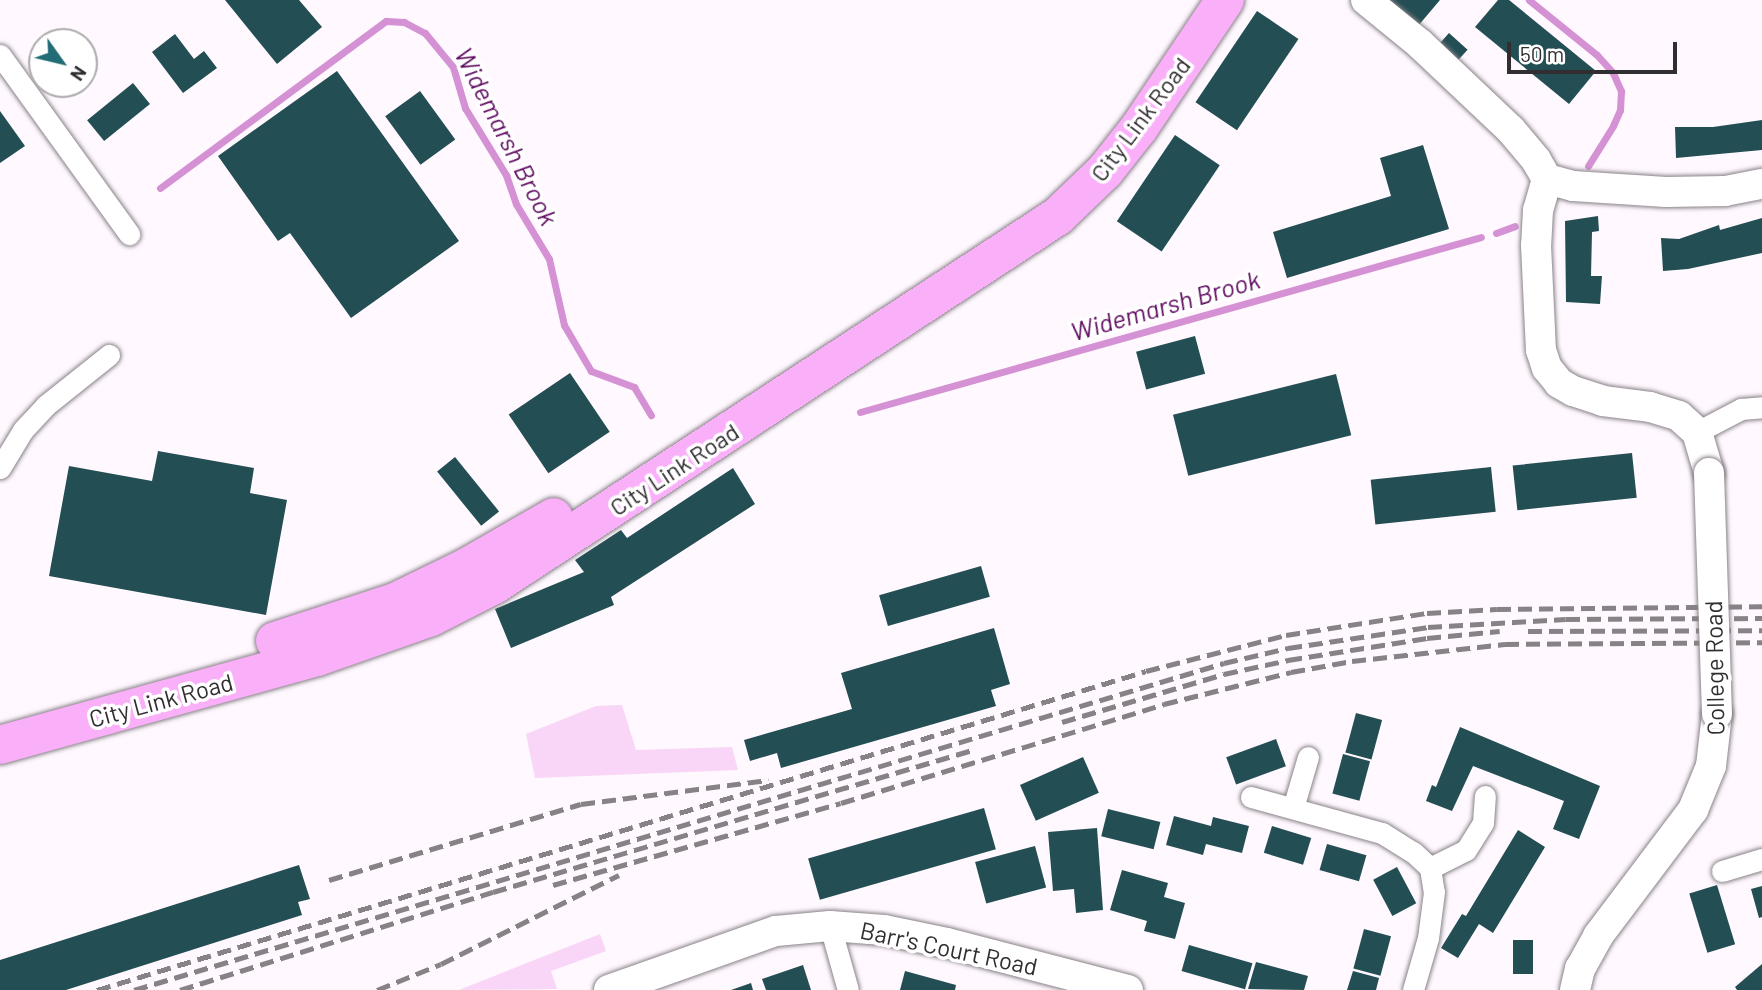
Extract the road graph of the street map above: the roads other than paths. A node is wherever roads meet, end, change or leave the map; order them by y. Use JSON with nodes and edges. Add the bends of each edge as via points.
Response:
{"nodes":[{"id":1,"x":1198,"y":0,"type":"edge"},
{"id":2,"x":1225,"y":0,"type":"edge"},
{"id":3,"x":1366,"y":0,"type":"edge"},
{"id":4,"x":0,"y":55,"type":"edge"},
{"id":5,"x":1547,"y":179,"type":"junction"},
{"id":6,"x":1762,"y":184,"type":"edge"},
{"id":7,"x":129,"y":234,"type":"dead end"},
{"id":8,"x":109,"y":355,"type":"dead end"},
{"id":9,"x":1762,"y":407,"type":"edge"},
{"id":10,"x":1698,"y":432,"type":"junction"},
{"id":11,"x":0,"y":468,"type":"edge"},
{"id":12,"x":0,"y":719,"type":"edge"},
{"id":13,"x":0,"y":745,"type":"edge"},
{"id":14,"x":1308,"y":757,"type":"dead end"},
{"id":15,"x":1485,"y":796,"type":"dead end"},
{"id":16,"x":1251,"y":797,"type":"dead end"},
{"id":17,"x":1293,"y":808,"type":"junction"},
{"id":18,"x":1762,"y":859,"type":"edge"},
{"id":19,"x":1430,"y":868,"type":"junction"},
{"id":20,"x":1722,"y":871,"type":"dead end"},
{"id":21,"x":830,"y":926,"type":"junction"},
{"id":22,"x":614,"y":989,"type":"edge"},
{"id":23,"x":848,"y":990,"type":"edge"},
{"id":24,"x":1128,"y":990,"type":"edge"},
{"id":25,"x":1413,"y":990,"type":"edge"},
{"id":26,"x":1575,"y":990,"type":"edge"}],
"edges":[{"from":1,"to":12,"type":"highway","name":"City Link Road","via":[[1086,158],[1043,197],[731,405],[521,538],[420,591],[364,613]]},
{"from":2,"to":13,"type":"highway","name":"City Link Road","via":[[1139,128],[1105,171],[1058,216],[494,585],[431,617],[329,653]]},
{"from":3,"to":5,"type":"street","via":[[1511,130]]},
{"from":4,"to":7,"type":"street"},
{"from":5,"to":6,"type":"street","via":[[1573,186],[1666,191],[1725,191]]},
{"from":5,"to":10,"type":"street","via":[[1538,210],[1536,245],[1541,350],[1547,368],[1573,391],[1679,416]]},
{"from":8,"to":11,"type":"street","via":[[45,406],[23,430]]},
{"from":9,"to":10,"type":"street","via":[[1741,409]]},
{"from":10,"to":26,"type":"street","name":"College Road","bridge":true,"via":[[1709,473],[1717,714],[1712,766],[1693,810],[1598,936],[1580,969]]},
{"from":14,"to":17,"type":"street"},
{"from":15,"to":19,"type":"street","via":[[1483,823],[1466,850]]},
{"from":16,"to":17,"type":"street"},
{"from":17,"to":19,"type":"street","via":[[1382,833]]},
{"from":18,"to":20,"type":"street"},
{"from":19,"to":25,"type":"street","via":[[1434,892],[1428,938]]},
{"from":21,"to":22,"type":"street","name":"Barr's Court Road","via":[[776,931]]},
{"from":21,"to":23,"type":"street"},
{"from":21,"to":24,"type":"street","name":"Barr's Court Road","via":[[884,930],[947,943]]}]}
